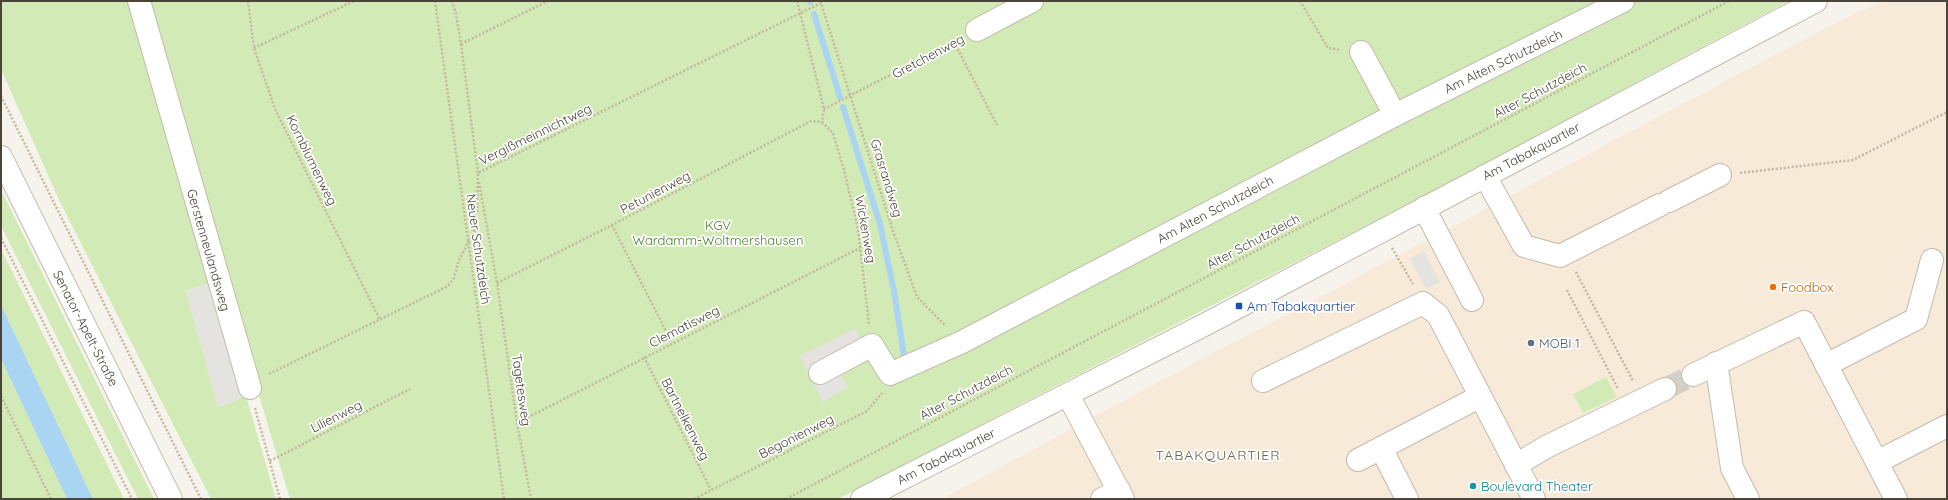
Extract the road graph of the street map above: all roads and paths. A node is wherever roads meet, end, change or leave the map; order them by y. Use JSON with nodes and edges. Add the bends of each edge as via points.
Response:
{"nodes":[{"id":1,"x":139,"y":1,"type":"edge"},
{"id":2,"x":248,"y":1,"type":"edge"},
{"id":3,"x":354,"y":1,"type":"edge"},
{"id":4,"x":435,"y":1,"type":"edge"},
{"id":5,"x":452,"y":1,"type":"edge"},
{"id":6,"x":548,"y":1,"type":"edge"},
{"id":7,"x":797,"y":1,"type":"edge"},
{"id":8,"x":1032,"y":1,"type":"edge"},
{"id":9,"x":1300,"y":1,"type":"edge"},
{"id":10,"x":1623,"y":1,"type":"edge"},
{"id":11,"x":1729,"y":1,"type":"edge"},
{"id":12,"x":1816,"y":1,"type":"edge"},
{"id":13,"x":821,"y":3,"type":"joint"},
{"id":14,"x":800,"y":14,"type":"junction"},
{"id":15,"x":976,"y":30,"type":"joint"},
{"id":16,"x":954,"y":42,"type":"junction"},
{"id":17,"x":461,"y":44,"type":"junction"},
{"id":18,"x":254,"y":48,"type":"junction"},
{"id":19,"x":1361,"y":52,"type":"joint"},
{"id":20,"x":1,"y":96,"type":"edge"},
{"id":21,"x":851,"y":96,"type":"junction"},
{"id":22,"x":824,"y":109,"type":"junction"},
{"id":23,"x":1947,"y":112,"type":"edge"},
{"id":24,"x":1395,"y":115,"type":"junction"},
{"id":25,"x":822,"y":122,"type":"junction"},
{"id":26,"x":996,"y":125,"type":"dead end"},
{"id":27,"x":1,"y":157,"type":"edge"},
{"id":28,"x":478,"y":173,"type":"junction"},
{"id":29,"x":1720,"y":175,"type":"joint"},
{"id":30,"x":1485,"y":176,"type":"junction"},
{"id":31,"x":1424,"y":208,"type":"junction"},
{"id":32,"x":612,"y":225,"type":"junction"},
{"id":33,"x":1382,"y":230,"type":"junction"},
{"id":34,"x":1,"y":238,"type":"edge"},
{"id":35,"x":468,"y":243,"type":"junction"},
{"id":36,"x":860,"y":248,"type":"junction"},
{"id":37,"x":1566,"y":253,"type":"junction"},
{"id":38,"x":1932,"y":260,"type":"dead end"},
{"id":39,"x":497,"y":283,"type":"junction"},
{"id":40,"x":1567,"y":290,"type":"dead end"},
{"id":41,"x":1472,"y":300,"type":"dead end"},
{"id":42,"x":1424,"y":303,"type":"junction"},
{"id":43,"x":380,"y":320,"type":"junction"},
{"id":44,"x":962,"y":342,"type":"junction"},
{"id":45,"x":672,"y":343,"type":"junction"},
{"id":46,"x":872,"y":345,"type":"junction"},
{"id":47,"x":644,"y":357,"type":"junction"},
{"id":48,"x":1716,"y":363,"type":"junction"},
{"id":49,"x":1826,"y":364,"type":"junction"},
{"id":50,"x":820,"y":373,"type":"dead end"},
{"id":51,"x":890,"y":374,"type":"junction"},
{"id":52,"x":1693,"y":375,"type":"tunnel mouth"},
{"id":53,"x":1263,"y":381,"type":"dead end"},
{"id":54,"x":249,"y":386,"type":"junction"},
{"id":55,"x":410,"y":389,"type":"dead end"},
{"id":56,"x":1665,"y":389,"type":"tunnel mouth"},
{"id":57,"x":1068,"y":394,"type":"junction"},
{"id":58,"x":1,"y":396,"type":"edge"},
{"id":59,"x":1480,"y":397,"type":"junction"},
{"id":60,"x":1635,"y":404,"type":"junction"},
{"id":61,"x":516,"y":423,"type":"junction"},
{"id":62,"x":1947,"y":426,"type":"edge"},
{"id":63,"x":1380,"y":448,"type":"junction"},
{"id":64,"x":1358,"y":460,"type":"dead end"},
{"id":65,"x":270,"y":461,"type":"junction"},
{"id":66,"x":1877,"y":462,"type":"junction"},
{"id":67,"x":1516,"y":465,"type":"junction"},
{"id":68,"x":711,"y":490,"type":"junction"},
{"id":69,"x":1115,"y":496,"type":"edge"},
{"id":70,"x":51,"y":499,"type":"edge"},
{"id":71,"x":132,"y":499,"type":"edge"},
{"id":72,"x":171,"y":499,"type":"edge"},
{"id":73,"x":201,"y":499,"type":"edge"},
{"id":74,"x":280,"y":499,"type":"edge"},
{"id":75,"x":504,"y":499,"type":"edge"},
{"id":76,"x":531,"y":499,"type":"edge"},
{"id":77,"x":694,"y":499,"type":"edge"},
{"id":78,"x":786,"y":499,"type":"edge"},
{"id":79,"x":862,"y":499,"type":"edge"},
{"id":80,"x":1407,"y":499,"type":"edge"},
{"id":81,"x":1534,"y":499,"type":"edge"},
{"id":82,"x":1748,"y":499,"type":"edge"},
{"id":83,"x":1896,"y":499,"type":"edge"}],
"edges":[{"from":1,"to":54,"type":"street","name":"Gerstenneulandsweg"},
{"from":2,"to":18,"type":"path","name":"Kornblumenweg"},
{"from":3,"to":18,"type":"path"},
{"from":4,"to":35,"type":"path","name":"Neuer Schutzdeich"},
{"from":5,"to":17,"type":"path","name":"Neuer Schutzdeich"},
{"from":6,"to":17,"type":"path"},
{"from":7,"to":14,"type":"path"},
{"from":8,"to":15,"type":"street","name":"Gretchenweg"},
{"from":9,"to":19,"type":"path","via":[[1328,48]]},
{"from":10,"to":24,"type":"street","name":"Am Alten Schutzdeich"},
{"from":11,"to":78,"type":"path","name":"Alter Schutzdeich"},
{"from":12,"to":30,"type":"street","name":"Am Tabakquartier"},
{"from":13,"to":14,"type":"path","name":"Vergißmeinnichtweg"},
{"from":13,"to":21,"type":"path","name":"Grasrandweg"},
{"from":14,"to":22,"type":"path"},
{"from":14,"to":28,"type":"path","name":"Vergißmeinnichtweg"},
{"from":15,"to":16,"type":"path","name":"Gretchenweg"},
{"from":16,"to":21,"type":"path","name":"Gretchenweg"},
{"from":16,"to":26,"type":"path"},
{"from":17,"to":28,"type":"path","name":"Neuer Schutzdeich"},
{"from":18,"to":43,"type":"path","name":"Kornblumenweg","via":[[275,110]]},
{"from":19,"to":24,"type":"street"},
{"from":20,"to":73,"type":"path"},
{"from":21,"to":22,"type":"path","name":"Gretchenweg"},
{"from":21,"to":44,"type":"path","name":"Grasrandweg","via":[[893,231],[917,297]]},
{"from":22,"to":25,"type":"path"},
{"from":23,"to":29,"type":"path","via":[[1853,160]]},
{"from":24,"to":44,"type":"street","name":"Am Alten Schutzdeich"},
{"from":25,"to":32,"type":"path","name":"Petunienweg","via":[[811,121]]},
{"from":25,"to":36,"type":"path","name":"Wickenweg","via":[[833,133],[849,192]]},
{"from":27,"to":72,"type":"street","name":"Senator-Apelt-Straße"},
{"from":28,"to":35,"type":"path","name":"Vergißmeinnichtweg","via":[[477,211],[474,231]]},
{"from":28,"to":39,"type":"path","name":"Neuer Schutzdeich"},
{"from":29,"to":37,"type":"street"},
{"from":30,"to":31,"type":"street","name":"Am Tabakquartier"},
{"from":30,"to":37,"type":"street","via":[[1524,246],[1560,256]]},
{"from":31,"to":33,"type":"street","name":"Am Tabakquartier"},
{"from":31,"to":41,"type":"street"},
{"from":32,"to":39,"type":"path","name":"Petunienweg"},
{"from":32,"to":45,"type":"path"},
{"from":33,"to":42,"type":"path"},
{"from":33,"to":57,"type":"street","name":"Am Tabakquartier"},
{"from":34,"to":71,"type":"path"},
{"from":35,"to":43,"type":"path","name":"Vergißmeinnichtweg","via":[[459,260],[454,278],[448,286]]},
{"from":35,"to":75,"type":"path","name":"Neuer Schutzdeich"},
{"from":36,"to":45,"type":"path","name":"Clematisweg"},
{"from":36,"to":46,"type":"path","name":"Wickenweg"},
{"from":37,"to":60,"type":"path"},
{"from":38,"to":49,"type":"street","via":[[1916,320]]},
{"from":39,"to":61,"type":"path","name":"Tagetesweg"},
{"from":40,"to":60,"type":"path"},
{"from":42,"to":53,"type":"street"},
{"from":42,"to":59,"type":"street","via":[[1438,315]]},
{"from":43,"to":54,"type":"path","name":"Vergißmeinnichtweg"},
{"from":44,"to":51,"type":"street","name":"Am Alten Schutzdeich"},
{"from":45,"to":47,"type":"path","name":"Clematisweg"},
{"from":46,"to":50,"type":"street"},
{"from":46,"to":51,"type":"street"},
{"from":47,"to":61,"type":"path","name":"Clematisweg"},
{"from":47,"to":68,"type":"path","name":"Bartnelkenweg"},
{"from":48,"to":49,"type":"street","via":[[1804,322]]},
{"from":48,"to":52,"type":"street"},
{"from":48,"to":82,"type":"street","via":[[1732,468]]},
{"from":49,"to":66,"type":"street"},
{"from":51,"to":68,"type":"path","name":"Begonienweg","via":[[884,390],[867,412]]},
{"from":54,"to":65,"type":"path"},
{"from":55,"to":65,"type":"path","name":"Lilienweg"},
{"from":56,"to":60,"type":"street"},
{"from":57,"to":69,"type":"street"},
{"from":57,"to":79,"type":"street","name":"Am Tabakquartier"},
{"from":58,"to":70,"type":"path"},
{"from":59,"to":63,"type":"street"},
{"from":59,"to":67,"type":"street"},
{"from":60,"to":67,"type":"street","via":[[1546,447]]},
{"from":61,"to":76,"type":"path","name":"Tagetesweg"},
{"from":62,"to":66,"type":"street"},
{"from":63,"to":64,"type":"street"},
{"from":63,"to":80,"type":"street"},
{"from":65,"to":74,"type":"path"},
{"from":66,"to":83,"type":"street"},
{"from":67,"to":81,"type":"street"},
{"from":68,"to":77,"type":"path","name":"Begonienweg"}]}
